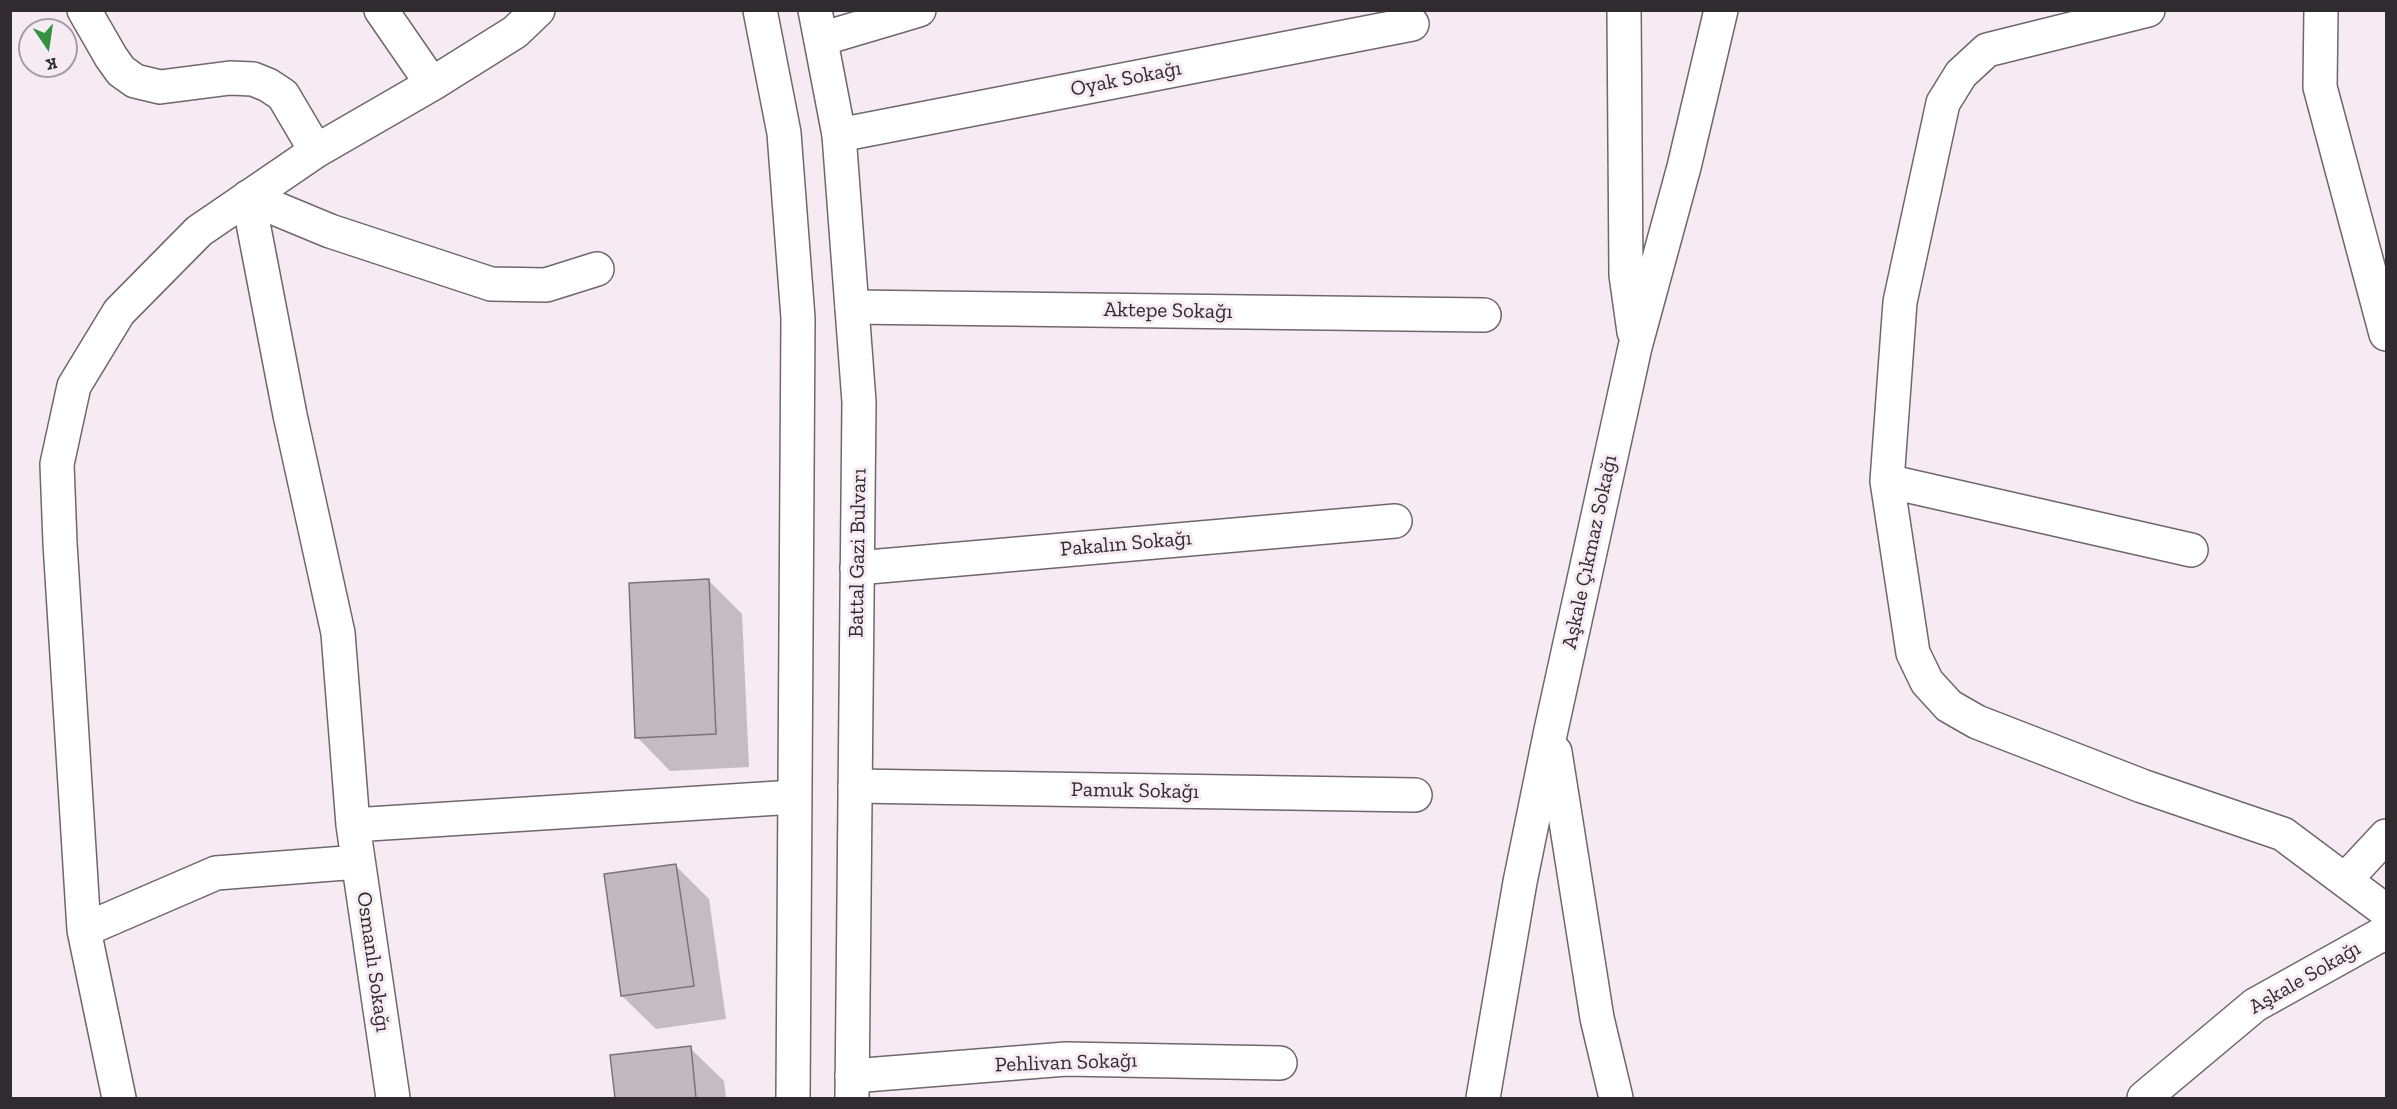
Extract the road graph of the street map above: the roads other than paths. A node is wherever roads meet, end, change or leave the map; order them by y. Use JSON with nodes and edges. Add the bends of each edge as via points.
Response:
{"nodes":[{"id":1,"x":84,"y":10,"type":"edge"},
{"id":2,"x":381,"y":10,"type":"edge"},
{"id":3,"x":538,"y":10,"type":"edge"},
{"id":4,"x":760,"y":10,"type":"edge"},
{"id":5,"x":919,"y":10,"type":"edge"},
{"id":6,"x":1624,"y":10,"type":"edge"},
{"id":7,"x":1721,"y":10,"type":"edge"},
{"id":8,"x":2148,"y":10,"type":"edge"},
{"id":9,"x":2321,"y":10,"type":"edge"},
{"id":10,"x":1412,"y":24,"type":"dead end"},
{"id":11,"x":818,"y":25,"type":"edge"},
{"id":12,"x":432,"y":84,"type":"junction"},
{"id":13,"x":839,"y":135,"type":"junction"},
{"id":14,"x":316,"y":151,"type":"junction"},
{"id":15,"x":248,"y":197,"type":"junction"},
{"id":16,"x":597,"y":269,"type":"dead end"},
{"id":17,"x":852,"y":307,"type":"junction"},
{"id":18,"x":1484,"y":315,"type":"dead end"},
{"id":19,"x":2386,"y":334,"type":"edge"},
{"id":20,"x":1635,"y":347,"type":"junction"},
{"id":21,"x":1887,"y":481,"type":"junction"},
{"id":22,"x":1395,"y":521,"type":"dead end"},
{"id":23,"x":2191,"y":550,"type":"dead end"},
{"id":24,"x":857,"y":568,"type":"junction"},
{"id":25,"x":1551,"y":730,"type":"junction"},
{"id":26,"x":855,"y":786,"type":"junction"},
{"id":27,"x":1415,"y":795,"type":"dead end"},
{"id":28,"x":794,"y":797,"type":"junction"},
{"id":29,"x":353,"y":825,"type":"junction"},
{"id":30,"x":2386,"y":836,"type":"edge"},
{"id":31,"x":358,"y":862,"type":"junction"},
{"id":32,"x":2345,"y":880,"type":"junction"},
{"id":33,"x":2386,"y":911,"type":"edge"},
{"id":34,"x":84,"y":930,"type":"junction"},
{"id":35,"x":2386,"y":932,"type":"edge"},
{"id":36,"x":1280,"y":1063,"type":"dead end"},
{"id":37,"x":852,"y":1087,"type":"edge"},
{"id":38,"x":119,"y":1098,"type":"edge"},
{"id":39,"x":393,"y":1098,"type":"edge"},
{"id":40,"x":792,"y":1098,"type":"edge"},
{"id":41,"x":1483,"y":1098,"type":"edge"},
{"id":42,"x":1616,"y":1098,"type":"edge"},
{"id":43,"x":2144,"y":1098,"type":"edge"}],
"edges":[{"from":1,"to":14,"type":"street","via":[[111,57],[135,81],[160,87],[253,79],[283,95]]},
{"from":2,"to":12,"type":"street"},
{"from":3,"to":12,"type":"street","via":[[515,32]]},
{"from":4,"to":28,"type":"street","via":[[784,133],[798,318]]},
{"from":5,"to":11,"type":"street"},
{"from":6,"to":20,"type":"street","via":[[1626,275]]},
{"from":7,"to":20,"type":"street","name":"Aşkale Çıkmaz Sokağı"},
{"from":8,"to":21,"type":"street","via":[[1987,50],[1961,74],[1943,103],[1899,302]]},
{"from":9,"to":19,"type":"street","via":[[2320,87]]},
{"from":10,"to":13,"type":"street","name":"Oyak Sokağı"},
{"from":11,"to":13,"type":"street","name":"Battal Gazi Bulvarı"},
{"from":12,"to":14,"type":"street"},
{"from":13,"to":17,"type":"street","name":"Battal Gazi Bulvarı"},
{"from":14,"to":15,"type":"street"},
{"from":15,"to":16,"type":"street","via":[[330,231],[491,284],[546,285]]},
{"from":15,"to":29,"type":"street","name":"Osmanlı Sokağı","via":[[338,633]]},
{"from":15,"to":34,"type":"street","via":[[199,231],[119,312],[74,386],[57,464]]},
{"from":17,"to":18,"type":"street","name":"Aktepe Sokağı"},
{"from":17,"to":24,"type":"street","name":"Battal Gazi Bulvarı","via":[[859,402]]},
{"from":20,"to":25,"type":"street","name":"Aşkale Çıkmaz Sokağı"},
{"from":21,"to":23,"type":"street"},
{"from":21,"to":32,"type":"street","via":[[1913,653],[1927,682],[1949,706],[1977,722],[2142,786],[2283,834]]},
{"from":22,"to":24,"type":"street","name":"Pakalın Sokağı"},
{"from":24,"to":26,"type":"street","name":"Battal Gazi Bulvarı"},
{"from":25,"to":41,"type":"street","name":"Aşkale Çıkmaz Sokağı"},
{"from":25,"to":42,"type":"street","via":[[1597,1018]]},
{"from":26,"to":27,"type":"street","name":"Pamuk Sokağı"},
{"from":26,"to":37,"type":"street","name":"Battal Gazi Bulvarı"},
{"from":28,"to":29,"type":"street"},
{"from":28,"to":40,"type":"street"},
{"from":29,"to":31,"type":"street","name":"Osmanlı Sokağı"},
{"from":30,"to":32,"type":"street"},
{"from":31,"to":34,"type":"street","via":[[216,873]]},
{"from":31,"to":39,"type":"street","name":"Osmanlı Sokağı"},
{"from":32,"to":33,"type":"street"},
{"from":34,"to":38,"type":"street"},
{"from":35,"to":43,"type":"street","name":"Aşkale Sokağı","via":[[2255,1005]]},
{"from":36,"to":37,"type":"street","name":"Pehlivan Sokağı","via":[[1066,1059]]}]}
